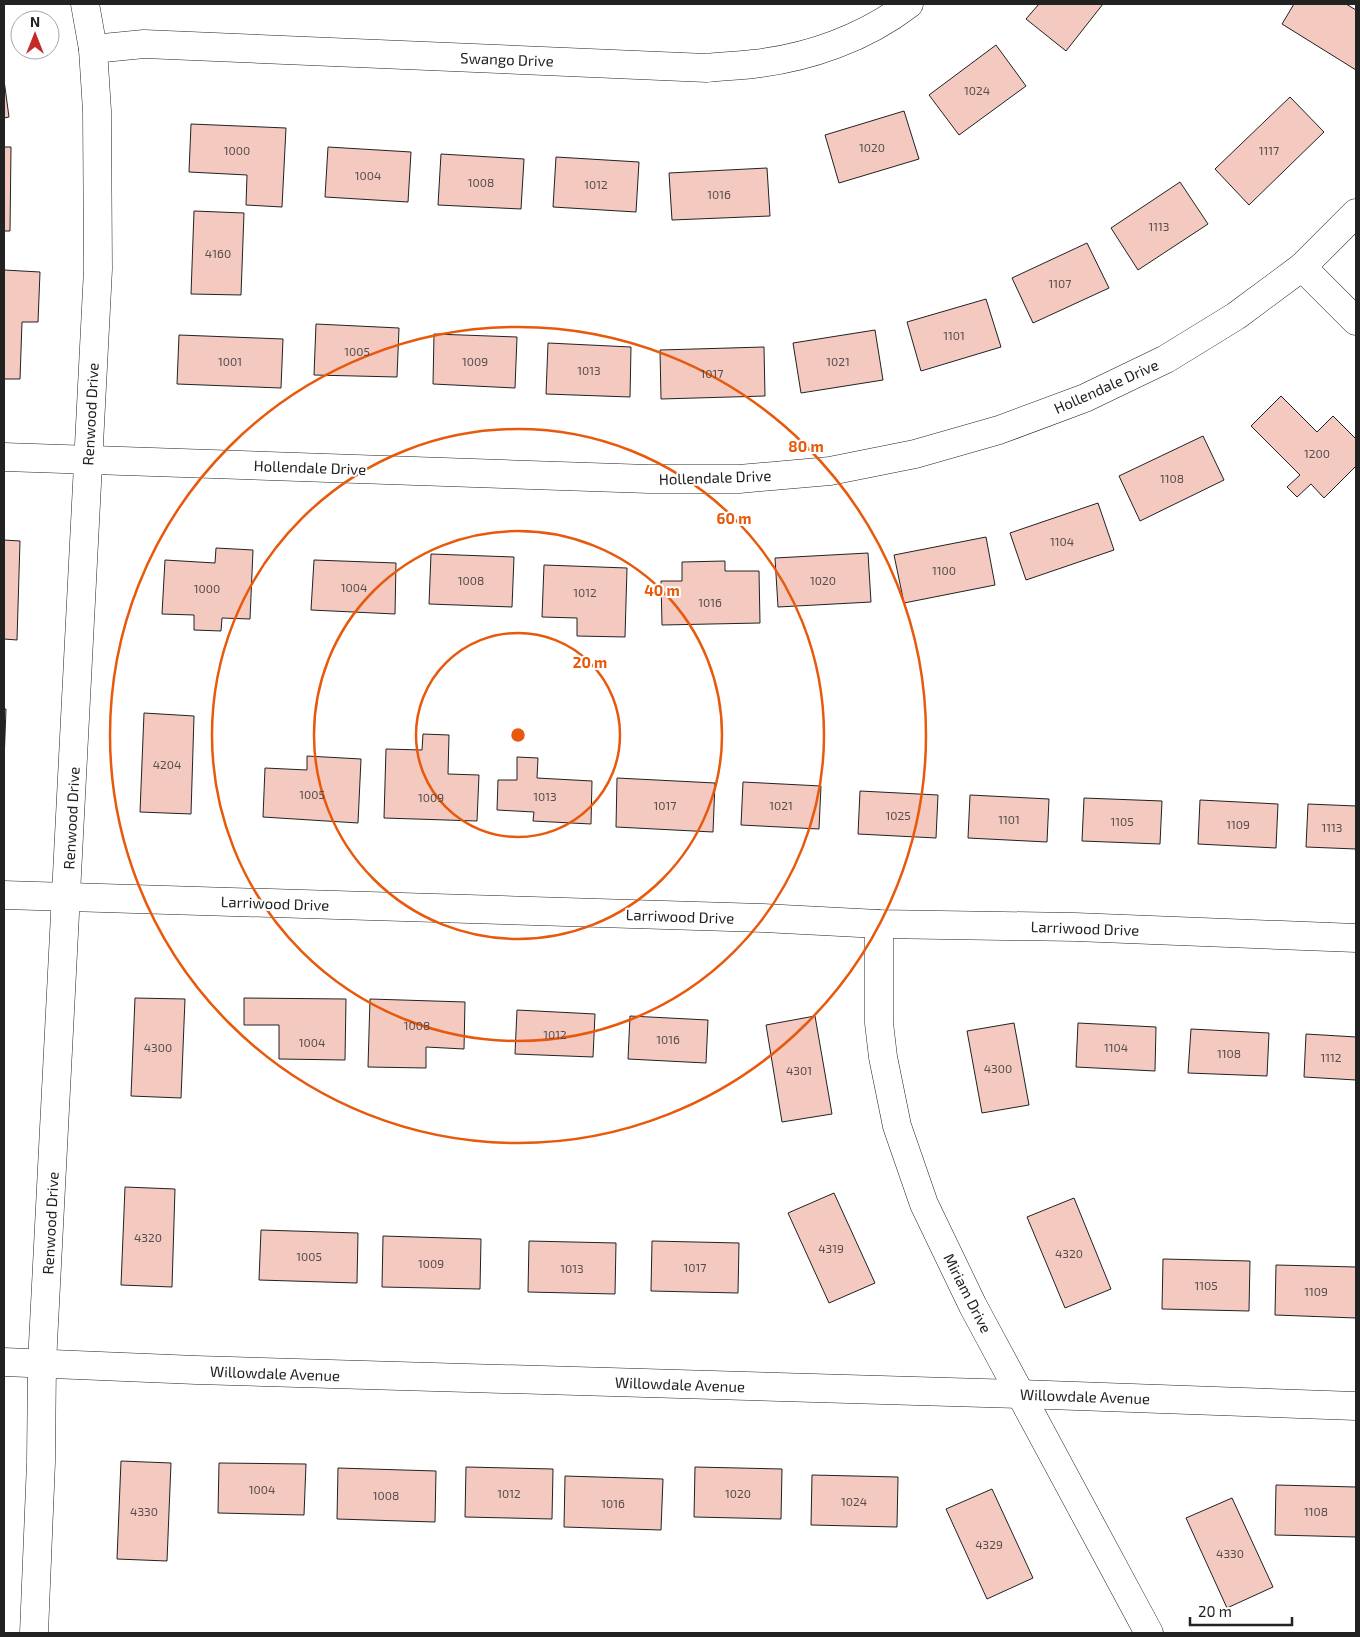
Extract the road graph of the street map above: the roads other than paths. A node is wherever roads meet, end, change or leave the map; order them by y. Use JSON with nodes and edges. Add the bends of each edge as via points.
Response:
{"nodes":[{"id":1,"x":85,"y":4,"type":"edge"},
{"id":2,"x":909,"y":4,"type":"edge"},
{"id":3,"x":93,"y":49,"type":"junction"},
{"id":4,"x":1356,"y":213,"type":"edge"},
{"id":5,"x":1302,"y":267,"type":"junction"},
{"id":6,"x":1356,"y":321,"type":"edge"},
{"id":7,"x":4,"y":457,"type":"edge"},
{"id":8,"x":88,"y":460,"type":"junction"},
{"id":9,"x":4,"y":895,"type":"edge"},
{"id":10,"x":67,"y":897,"type":"junction"},
{"id":11,"x":878,"y":924,"type":"junction"},
{"id":12,"x":1356,"y":938,"type":"edge"},
{"id":13,"x":4,"y":1362,"type":"edge"},
{"id":14,"x":42,"y":1363,"type":"junction"},
{"id":15,"x":1020,"y":1394,"type":"junction"},
{"id":16,"x":1356,"y":1406,"type":"edge"},
{"id":17,"x":34,"y":1633,"type":"edge"},
{"id":18,"x":1149,"y":1633,"type":"edge"}],
"edges":[{"from":1,"to":3,"type":"street","name":"Renwood Drive"},
{"from":2,"to":3,"type":"street","name":"Swango Drive","via":[[857,35],[810,53],[754,64],[706,68],[144,44]]},
{"from":3,"to":8,"type":"street","name":"Renwood Drive","via":[[97,111],[98,269]]},
{"from":4,"to":5,"type":"street","name":"Hollendale Drive"},
{"from":5,"to":6,"type":"street"},
{"from":5,"to":8,"type":"street","name":"Hollendale Drive","via":[[1236,316],[1166,359],[1085,398],[999,430],[915,454],[830,471],[738,479],[649,479]]},
{"from":7,"to":8,"type":"street","name":"Hollendale Drive"},
{"from":8,"to":10,"type":"street","name":"Renwood Drive"},
{"from":9,"to":10,"type":"street","name":"Larriwood Drive"},
{"from":10,"to":11,"type":"street","name":"Larriwood Drive"},
{"from":10,"to":14,"type":"street","name":"Renwood Drive"},
{"from":11,"to":12,"type":"street","name":"Larriwood Drive","via":[[1075,927]]},
{"from":11,"to":15,"type":"street","name":"Miriam Drive","via":[[882,1057],[897,1126],[924,1204]]},
{"from":13,"to":14,"type":"street","name":"Willowdale Avenue"},
{"from":14,"to":15,"type":"street","name":"Willowdale Avenue"},
{"from":14,"to":17,"type":"street","name":"Renwood Drive"},
{"from":15,"to":16,"type":"street","name":"Willowdale Avenue"},
{"from":15,"to":18,"type":"street","name":"Miriam Drive"}]}
